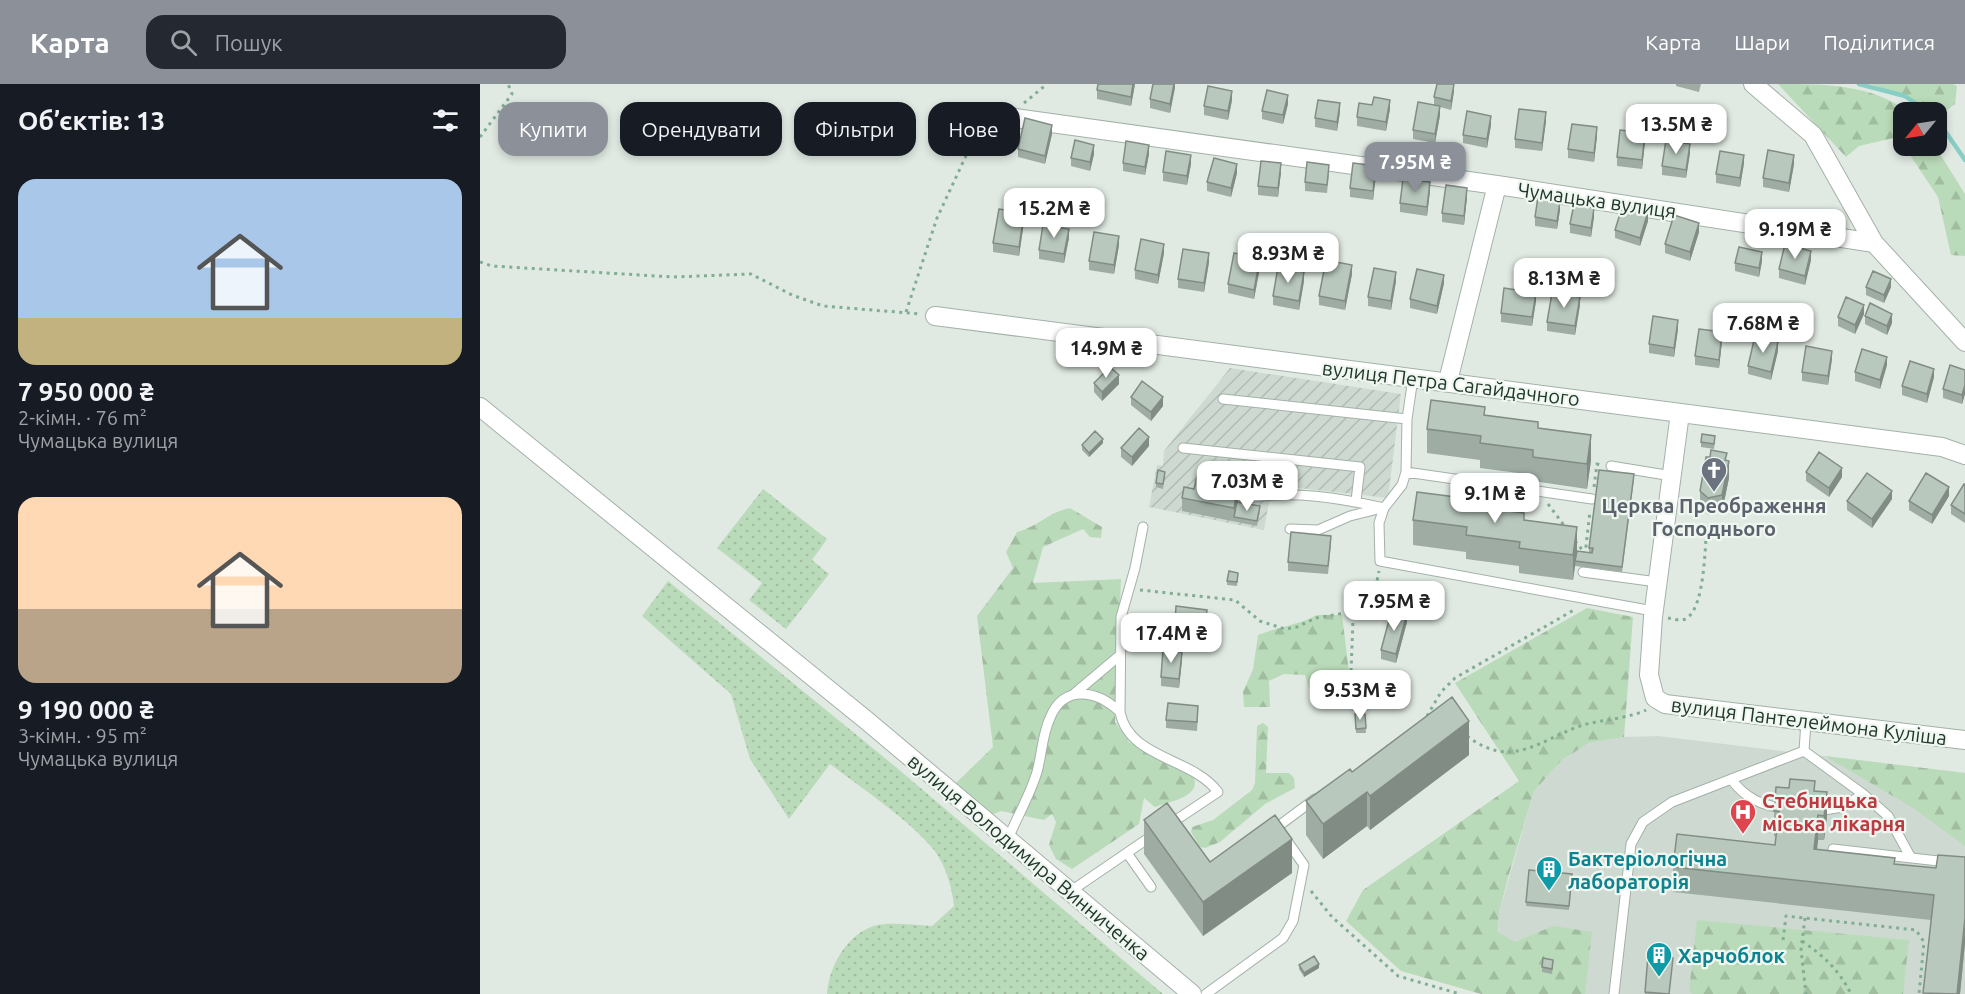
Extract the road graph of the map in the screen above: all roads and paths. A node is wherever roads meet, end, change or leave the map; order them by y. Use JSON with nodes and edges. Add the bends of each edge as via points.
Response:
{"nodes":[{"id":1,"x":508,"y":84,"type":"edge"},
{"id":2,"x":1047,"y":84,"type":"edge"},
{"id":3,"x":1754,"y":84,"type":"edge"},
{"id":4,"x":1020,"y":107,"type":"edge"},
{"id":5,"x":1020,"y":119,"type":"edge"},
{"id":6,"x":480,"y":137,"type":"edge"},
{"id":7,"x":966,"y":156,"type":"edge"},
{"id":8,"x":1497,"y":185,"type":"junction"},
{"id":9,"x":1874,"y":243,"type":"junction"},
{"id":10,"x":480,"y":262,"type":"edge"},
{"id":11,"x":906,"y":312,"type":"junction"},
{"id":12,"x":935,"y":316,"type":"joint"},
{"id":13,"x":1965,"y":342,"type":"edge"},
{"id":14,"x":1413,"y":378,"type":"junction"},
{"id":15,"x":1448,"y":381,"type":"junction"},
{"id":16,"x":1223,"y":399,"type":"dead end"},
{"id":17,"x":480,"y":407,"type":"edge"},
{"id":18,"x":1680,"y":413,"type":"junction"},
{"id":19,"x":1407,"y":419,"type":"junction"},
{"id":20,"x":1183,"y":448,"type":"dead end"},
{"id":21,"x":1965,"y":455,"type":"edge"},
{"id":22,"x":1611,"y":466,"type":"dead end"},
{"id":23,"x":1406,"y":472,"type":"junction"},
{"id":24,"x":1672,"y":476,"type":"junction"},
{"id":25,"x":1539,"y":491,"type":"junction"},
{"id":26,"x":1247,"y":498,"type":"dead end"},
{"id":27,"x":1592,"y":499,"type":"dead end"},
{"id":28,"x":1356,"y":501,"type":"junction"},
{"id":29,"x":1384,"y":508,"type":"junction"},
{"id":30,"x":1707,"y":523,"type":"dead end"},
{"id":31,"x":1143,"y":527,"type":"dead end"},
{"id":32,"x":1290,"y":529,"type":"dead end"},
{"id":33,"x":1569,"y":532,"type":"edge"},
{"id":34,"x":1574,"y":539,"type":"edge"},
{"id":35,"x":1584,"y":557,"type":"edge"},
{"id":36,"x":1380,"y":561,"type":"junction"},
{"id":37,"x":1583,"y":572,"type":"dead end"},
{"id":38,"x":1657,"y":582,"type":"junction"},
{"id":39,"x":1129,"y":588,"type":"junction"},
{"id":40,"x":1592,"y":599,"type":"junction"},
{"id":41,"x":1356,"y":611,"type":"junction"},
{"id":42,"x":1653,"y":614,"type":"junction"},
{"id":43,"x":1119,"y":656,"type":"junction"},
{"id":44,"x":1351,"y":671,"type":"dead end"},
{"id":45,"x":1073,"y":694,"type":"junction"},
{"id":46,"x":1660,"y":702,"type":"junction"},
{"id":47,"x":1120,"y":712,"type":"junction"},
{"id":48,"x":1806,"y":721,"type":"junction"},
{"id":49,"x":1433,"y":722,"type":"edge"},
{"id":50,"x":1462,"y":732,"type":"edge"},
{"id":51,"x":1965,"y":740,"type":"edge"},
{"id":52,"x":1804,"y":752,"type":"junction"},
{"id":53,"x":1731,"y":779,"type":"junction"},
{"id":54,"x":1323,"y":794,"type":"edge"},
{"id":55,"x":1863,"y":794,"type":"junction"},
{"id":56,"x":1789,"y":808,"type":"edge"},
{"id":57,"x":1814,"y":811,"type":"edge"},
{"id":58,"x":1175,"y":820,"type":"junction"},
{"id":59,"x":1277,"y":827,"type":"junction"},
{"id":60,"x":1183,"y":832,"type":"edge"},
{"id":61,"x":1268,"y":833,"type":"edge"},
{"id":62,"x":1008,"y":839,"type":"junction"},
{"id":63,"x":1833,"y":849,"type":"edge"},
{"id":64,"x":1126,"y":853,"type":"junction"},
{"id":65,"x":1911,"y":858,"type":"junction"},
{"id":66,"x":1965,"y":864,"type":"edge"},
{"id":67,"x":1301,"y":882,"type":"junction"},
{"id":68,"x":1151,"y":887,"type":"dead end"},
{"id":69,"x":1071,"y":891,"type":"junction"},
{"id":70,"x":1805,"y":918,"type":"junction"},
{"id":71,"x":1783,"y":939,"type":"dead end"},
{"id":72,"x":1802,"y":941,"type":"junction"},
{"id":73,"x":1192,"y":994,"type":"edge"},
{"id":74,"x":1206,"y":994,"type":"edge"},
{"id":75,"x":1460,"y":994,"type":"edge"},
{"id":76,"x":1614,"y":994,"type":"edge"},
{"id":77,"x":1806,"y":994,"type":"edge"},
{"id":78,"x":1851,"y":994,"type":"edge"},
{"id":79,"x":1919,"y":994,"type":"edge"}],
"edges":[{"from":1,"to":6,"type":"path","via":[[512,94]]},
{"from":2,"to":4,"type":"path"},
{"from":3,"to":9,"type":"street","via":[[1813,135]]},
{"from":5,"to":8,"type":"street","name":"Чумацька вулиця"},
{"from":7,"to":11,"type":"path","via":[[937,218]]},
{"from":8,"to":9,"type":"street","name":"Чумацька вулиця"},
{"from":8,"to":15,"type":"street"},
{"from":9,"to":13,"type":"street"},
{"from":10,"to":11,"type":"path","via":[[492,267],[673,277],[751,274],[824,306]]},
{"from":11,"to":12,"type":"path"},
{"from":12,"to":14,"type":"street","name":"вулиця Петра Сагайдачного"},
{"from":14,"to":15,"type":"street","name":"вулиця Петра Сагайдачного"},
{"from":14,"to":19,"type":"lane"},
{"from":15,"to":18,"type":"street","name":"вулиця Петра Сагайдачного"},
{"from":16,"to":19,"type":"lane"},
{"from":17,"to":62,"type":"street","name":"вулиця Володимира Винниченка"},
{"from":18,"to":21,"type":"street","name":"вулиця Петра Сагайдачного","via":[[1942,447]]},
{"from":18,"to":24,"type":"street","name":"вулиця Пантелеймона Куліша"},
{"from":19,"to":23,"type":"lane"},
{"from":20,"to":28,"type":"lane","via":[[1360,467]]},
{"from":22,"to":24,"type":"lane"},
{"from":23,"to":25,"type":"lane"},
{"from":23,"to":29,"type":"lane","via":[[1402,485]]},
{"from":24,"to":38,"type":"street","name":"вулиця Пантелеймона Куліша"},
{"from":25,"to":27,"type":"lane"},
{"from":25,"to":33,"type":"path"},
{"from":26,"to":28,"type":"lane","via":[[1278,494]]},
{"from":28,"to":29,"type":"lane"},
{"from":29,"to":32,"type":"lane","via":[[1350,516],[1318,530]]},
{"from":29,"to":36,"type":"lane","via":[[1379,523]]},
{"from":30,"to":42,"type":"path","via":[[1698,600],[1692,613],[1682,620]]},
{"from":31,"to":39,"type":"lane"},
{"from":34,"to":35,"type":"path"},
{"from":36,"to":40,"type":"lane"},
{"from":36,"to":41,"type":"path","via":[[1377,581]]},
{"from":37,"to":38,"type":"lane"},
{"from":38,"to":42,"type":"street","name":"вулиця Пантелеймона Куліша"},
{"from":39,"to":41,"type":"path","via":[[1235,600],[1260,621],[1285,629],[1316,618]]},
{"from":39,"to":43,"type":"lane","via":[[1121,617]]},
{"from":40,"to":42,"type":"lane"},
{"from":40,"to":49,"type":"path","via":[[1455,678],[1440,692],[1425,721]]},
{"from":41,"to":44,"type":"path"},
{"from":42,"to":46,"type":"street","name":"вулиця Пантелеймона Куліша","via":[[1649,675],[1651,689]]},
{"from":43,"to":45,"type":"lane"},
{"from":43,"to":47,"type":"lane"},
{"from":45,"to":47,"type":"lane","via":[[1099,697]]},
{"from":45,"to":62,"type":"lane","via":[[1050,716],[1032,786]]},
{"from":46,"to":48,"type":"street","name":"вулиця Пантелеймона Куліша"},
{"from":46,"to":50,"type":"path","via":[[1640,713],[1579,726],[1524,751],[1499,751]]},
{"from":47,"to":58,"type":"lane","via":[[1133,739],[1204,777],[1218,792]]},
{"from":48,"to":51,"type":"street","name":"вулиця Пантелеймона Куліша"},
{"from":48,"to":52,"type":"lane"},
{"from":52,"to":53,"type":"lane"},
{"from":52,"to":55,"type":"lane"},
{"from":53,"to":56,"type":"lane","via":[[1746,796]]},
{"from":53,"to":76,"type":"lane","via":[[1672,802],[1652,814],[1636,833],[1631,844]]},
{"from":54,"to":59,"type":"lane"},
{"from":55,"to":57,"type":"lane","via":[[1843,807]]},
{"from":55,"to":65,"type":"lane","via":[[1888,816]]},
{"from":58,"to":60,"type":"lane"},
{"from":58,"to":64,"type":"lane"},
{"from":59,"to":61,"type":"lane"},
{"from":59,"to":67,"type":"lane","via":[[1304,865]]},
{"from":62,"to":69,"type":"street","name":"вулиця Володимира Винниченка"},
{"from":63,"to":65,"type":"lane"},
{"from":64,"to":68,"type":"lane"},
{"from":64,"to":69,"type":"lane"},
{"from":65,"to":66,"type":"lane"},
{"from":67,"to":74,"type":"lane","via":[[1293,921],[1283,938]]},
{"from":67,"to":75,"type":"path","via":[[1332,917],[1398,976]]},
{"from":69,"to":73,"type":"street","name":"вулиця Володимира Винниченка"},
{"from":70,"to":71,"type":"path","via":[[1786,916]]},
{"from":70,"to":72,"type":"path"},
{"from":70,"to":79,"type":"path","via":[[1916,930],[1924,942]]},
{"from":72,"to":77,"type":"path"},
{"from":72,"to":78,"type":"path","via":[[1825,957]]}]}
